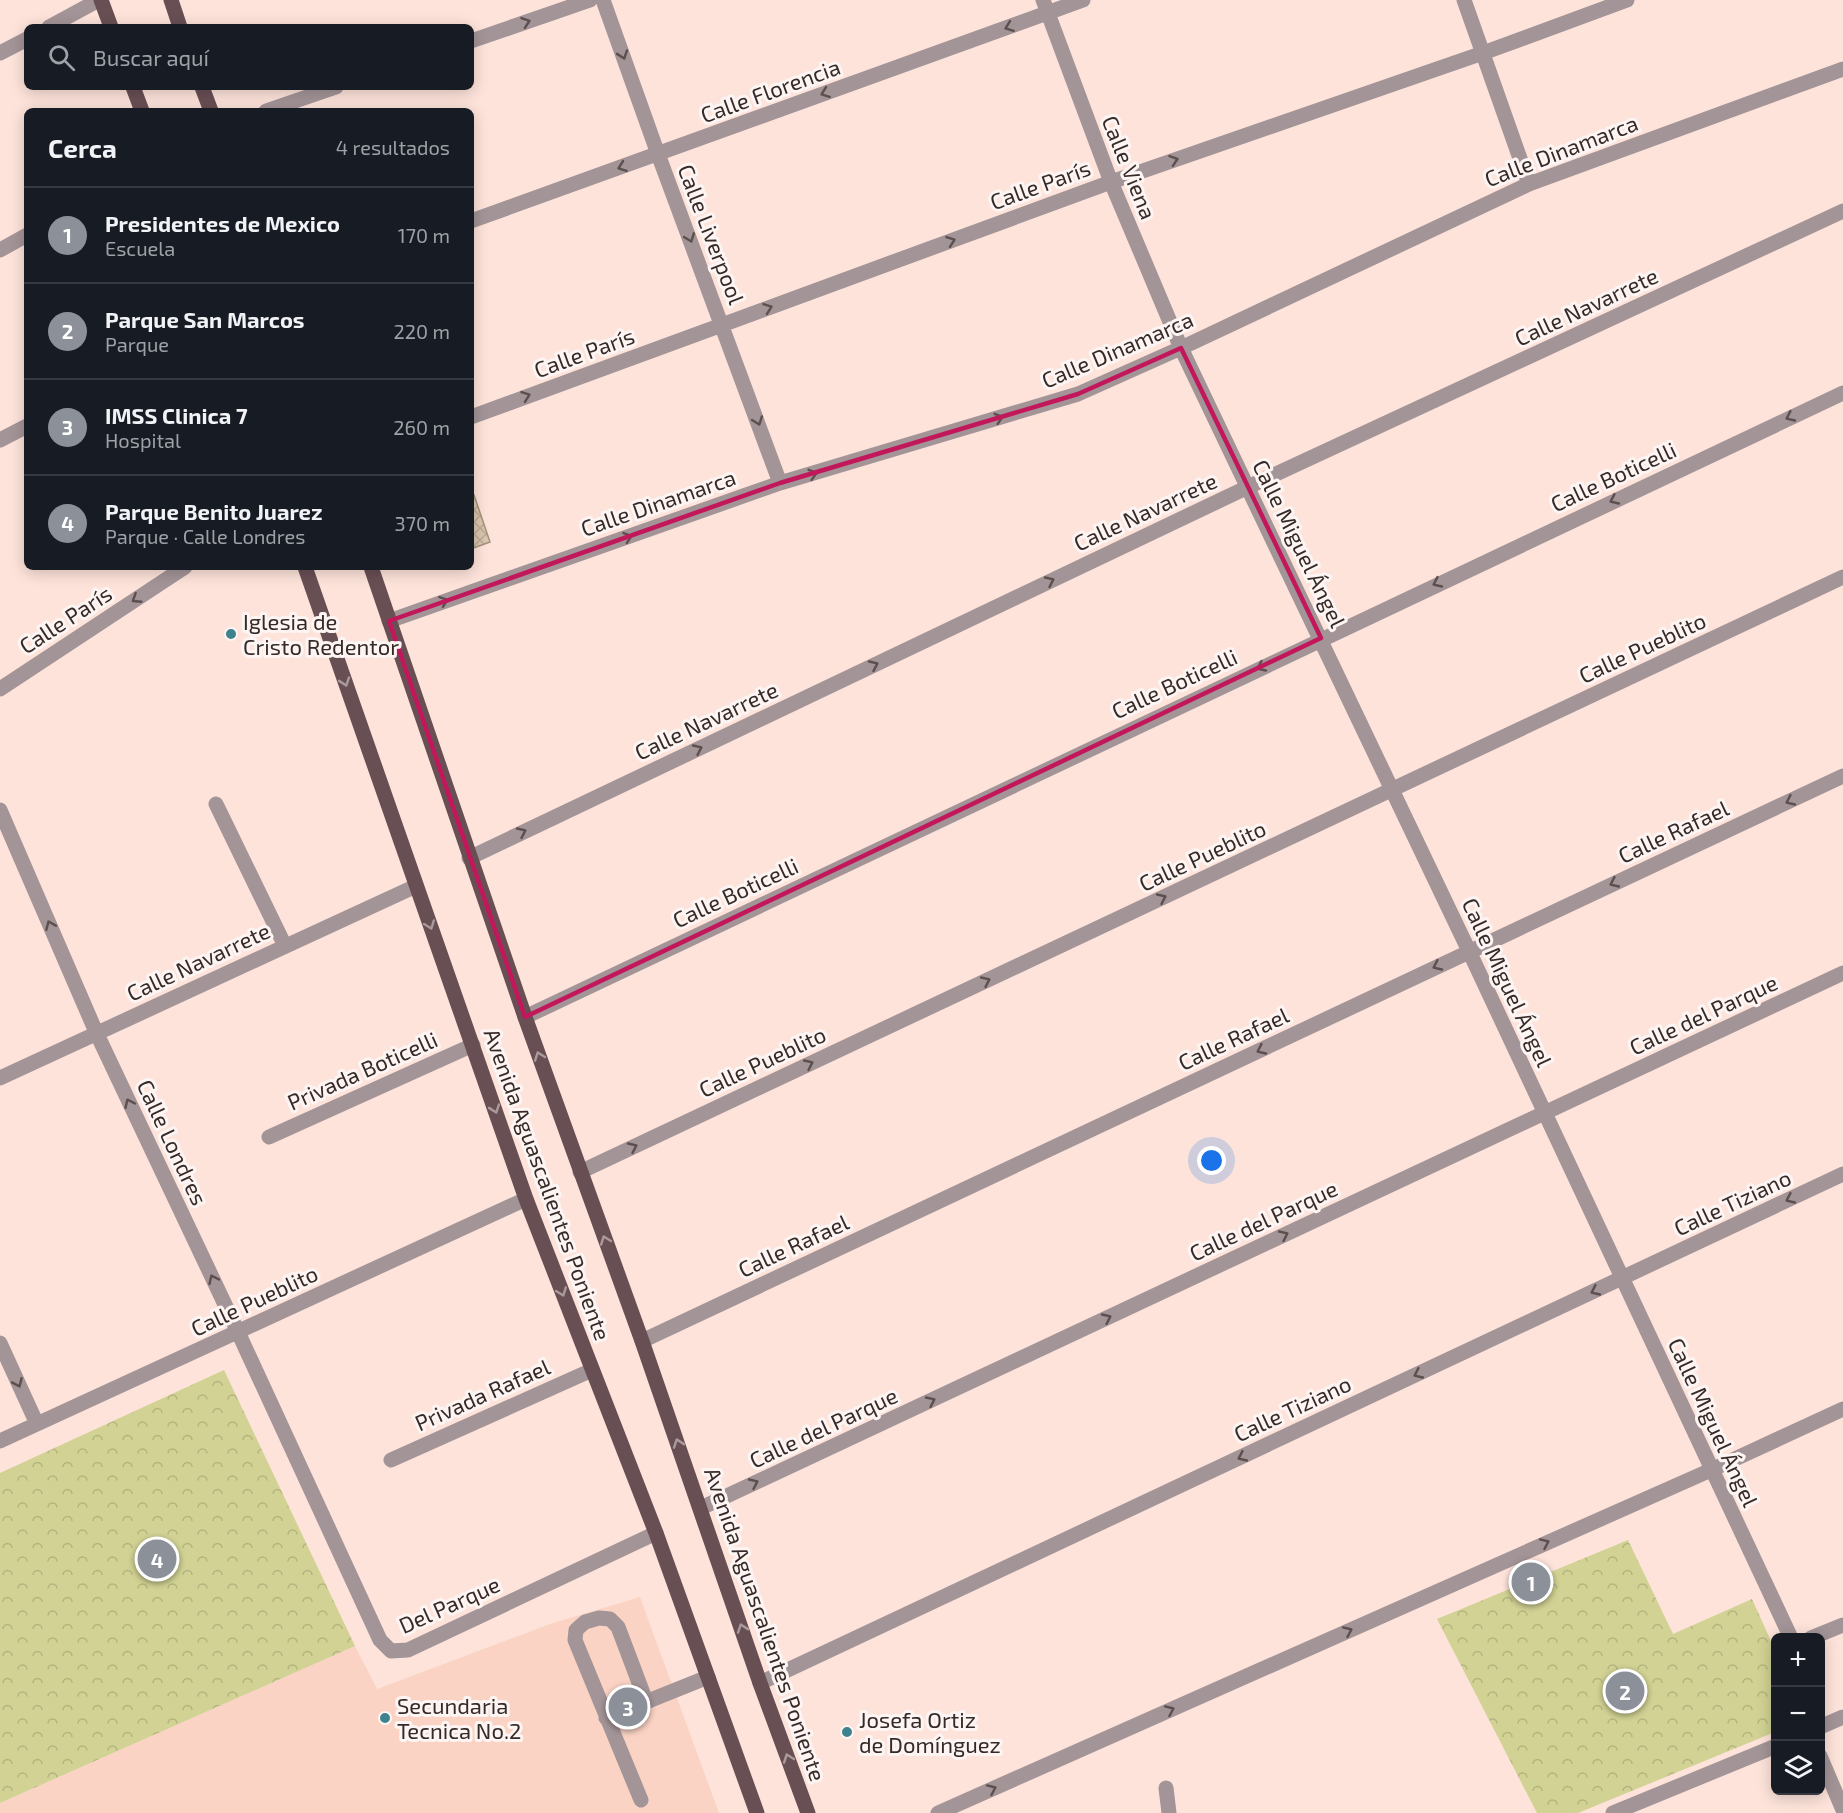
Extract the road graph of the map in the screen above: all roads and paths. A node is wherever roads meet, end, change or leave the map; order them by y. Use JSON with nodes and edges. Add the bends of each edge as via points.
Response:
{"nodes":[{"id":1,"x":100,"y":0,"type":"edge"},
{"id":2,"x":171,"y":0,"type":"edge"},
{"id":3,"x":590,"y":0,"type":"edge"},
{"id":4,"x":603,"y":0,"type":"edge"},
{"id":5,"x":1083,"y":0,"type":"edge"},
{"id":6,"x":1464,"y":0,"type":"edge"},
{"id":7,"x":1626,"y":0,"type":"edge"},
{"id":8,"x":1045,"y":6,"type":"edge"},
{"id":9,"x":55,"y":24,"type":"edge"},
{"id":10,"x":110,"y":24,"type":"edge"},
{"id":11,"x":179,"y":24,"type":"edge"},
{"id":12,"x":474,"y":40,"type":"edge"},
{"id":13,"x":24,"y":41,"type":"edge"},
{"id":14,"x":0,"y":53,"type":"edge"},
{"id":15,"x":1483,"y":53,"type":"junction"},
{"id":16,"x":1843,"y":69,"type":"edge"},
{"id":17,"x":134,"y":90,"type":"edge"},
{"id":18,"x":203,"y":90,"type":"edge"},
{"id":19,"x":327,"y":90,"type":"edge"},
{"id":20,"x":141,"y":108,"type":"edge"},
{"id":21,"x":210,"y":108,"type":"edge"},
{"id":22,"x":275,"y":108,"type":"edge"},
{"id":23,"x":658,"y":154,"type":"junction"},
{"id":24,"x":1111,"y":182,"type":"junction"},
{"id":25,"x":1529,"y":184,"type":"junction"},
{"id":26,"x":1843,"y":211,"type":"edge"},
{"id":27,"x":474,"y":220,"type":"edge"},
{"id":28,"x":24,"y":237,"type":"edge"},
{"id":29,"x":0,"y":250,"type":"edge"},
{"id":30,"x":723,"y":325,"type":"junction"},
{"id":31,"x":1181,"y":348,"type":"junction"},
{"id":32,"x":1843,"y":393,"type":"edge"},
{"id":33,"x":474,"y":416,"type":"edge"},
{"id":34,"x":24,"y":428,"type":"edge"},
{"id":35,"x":0,"y":440,"type":"edge"},
{"id":36,"x":780,"y":483,"type":"junction"},
{"id":37,"x":1248,"y":487,"type":"junction"},
{"id":38,"x":180,"y":570,"type":"edge"},
{"id":39,"x":306,"y":570,"type":"edge"},
{"id":40,"x":372,"y":570,"type":"edge"},
{"id":41,"x":1843,"y":577,"type":"edge"},
{"id":42,"x":389,"y":621,"type":"junction"},
{"id":43,"x":1321,"y":638,"type":"junction"},
{"id":44,"x":0,"y":689,"type":"edge"},
{"id":45,"x":1843,"y":776,"type":"edge"},
{"id":46,"x":1393,"y":790,"type":"junction"},
{"id":47,"x":216,"y":804,"type":"dead end"},
{"id":48,"x":0,"y":810,"type":"edge"},
{"id":49,"x":469,"y":858,"type":"junction"},
{"id":50,"x":416,"y":886,"type":"junction"},
{"id":51,"x":285,"y":946,"type":"junction"},
{"id":52,"x":1469,"y":951,"type":"junction"},
{"id":53,"x":1843,"y":973,"type":"edge"},
{"id":54,"x":525,"y":1017,"type":"junction"},
{"id":55,"x":96,"y":1032,"type":"junction"},
{"id":56,"x":473,"y":1045,"type":"junction"},
{"id":57,"x":0,"y":1078,"type":"edge"},
{"id":58,"x":1544,"y":1113,"type":"junction"},
{"id":59,"x":269,"y":1137,"type":"dead end"},
{"id":60,"x":580,"y":1172,"type":"junction"},
{"id":61,"x":1843,"y":1174,"type":"edge"},
{"id":62,"x":526,"y":1199,"type":"junction"},
{"id":63,"x":1622,"y":1278,"type":"junction"},
{"id":64,"x":238,"y":1332,"type":"junction"},
{"id":65,"x":642,"y":1341,"type":"junction"},
{"id":66,"x":0,"y":1343,"type":"edge"},
{"id":67,"x":592,"y":1370,"type":"junction"},
{"id":68,"x":1843,"y":1409,"type":"edge"},
{"id":69,"x":37,"y":1424,"type":"junction"},
{"id":70,"x":0,"y":1441,"type":"edge"},
{"id":71,"x":391,"y":1460,"type":"dead end"},
{"id":72,"x":1711,"y":1470,"type":"junction"},
{"id":73,"x":310,"y":1490,"type":"joint"},
{"id":74,"x":701,"y":1508,"type":"junction"},
{"id":75,"x":656,"y":1533,"type":"junction"},
{"id":76,"x":1843,"y":1625,"type":"edge"},
{"id":77,"x":1789,"y":1633,"type":"edge"},
{"id":78,"x":1823,"y":1633,"type":"edge"},
{"id":79,"x":708,"y":1677,"type":"junction"},
{"id":80,"x":760,"y":1683,"type":"junction"},
{"id":81,"x":646,"y":1701,"type":"junction"},
{"id":82,"x":606,"y":1718,"type":"junction"},
{"id":83,"x":1841,"y":1723,"type":"edge"},
{"id":84,"x":1825,"y":1726,"type":"edge"},
{"id":85,"x":1771,"y":1748,"type":"edge"},
{"id":86,"x":1825,"y":1766,"type":"edge"},
{"id":87,"x":1166,"y":1788,"type":"dead end"},
{"id":88,"x":641,"y":1800,"type":"dead end"},
{"id":89,"x":1843,"y":1810,"type":"edge"},
{"id":90,"x":757,"y":1813,"type":"edge"},
{"id":91,"x":808,"y":1813,"type":"edge"},
{"id":92,"x":938,"y":1813,"type":"edge"},
{"id":93,"x":1168,"y":1813,"type":"edge"},
{"id":94,"x":1613,"y":1813,"type":"edge"}],
"edges":[{"from":1,"to":9,"type":"street"},
{"from":1,"to":10,"type":"main road"},
{"from":2,"to":11,"type":"main road"},
{"from":12,"to":3,"type":"street","one_way":true},
{"from":4,"to":23,"type":"street","name":"Calle Liverpool","one_way":true},
{"from":5,"to":8,"type":"street","name":"Calle Florencia"},
{"from":6,"to":15,"type":"street"},
{"from":7,"to":15,"type":"street","name":"Calle París"},
{"from":8,"to":23,"type":"street","name":"Calle Florencia","one_way":true},
{"from":8,"to":24,"type":"street","name":"Calle Viena"},
{"from":13,"to":14,"type":"street"},
{"from":24,"to":15,"type":"street","name":"Calle París","one_way":true},
{"from":15,"to":25,"type":"street"},
{"from":16,"to":25,"type":"street","name":"Calle Dinamarca"},
{"from":17,"to":20,"type":"main road"},
{"from":18,"to":21,"type":"main road"},
{"from":19,"to":22,"type":"street"},
{"from":23,"to":27,"type":"street","name":"Calle Florencia","one_way":true},
{"from":23,"to":30,"type":"street","name":"Calle Liverpool","one_way":true},
{"from":30,"to":24,"type":"street","name":"Calle París","one_way":true},
{"from":24,"to":31,"type":"street","name":"Calle Viena"},
{"from":25,"to":31,"type":"street","name":"Calle Dinamarca"},
{"from":26,"to":37,"type":"street","name":"Calle Navarrete"},
{"from":28,"to":29,"type":"street"},
{"from":33,"to":30,"type":"street","name":"Calle París","one_way":true},
{"from":30,"to":36,"type":"street","name":"Calle Liverpool","one_way":true},
{"from":36,"to":31,"type":"street","name":"Calle Dinamarca","one_way":true,"via":[[1078,394]]},
{"from":31,"to":37,"type":"street","name":"Calle Miguel Ángel"},
{"from":32,"to":43,"type":"street","name":"Calle Boticelli","one_way":true},
{"from":34,"to":35,"type":"street"},
{"from":42,"to":36,"type":"street","name":"Calle Dinamarca","one_way":true},
{"from":37,"to":43,"type":"street","name":"Calle Miguel Ángel"},
{"from":49,"to":37,"type":"street","name":"Calle Navarrete","one_way":true},
{"from":38,"to":44,"type":"street","name":"Calle París","one_way":true},
{"from":39,"to":50,"type":"main road","name":"Avenida Aguascalientes Poniente","one_way":true},
{"from":40,"to":42,"type":"main road","name":"Avenida Aguascalientes Poniente"},
{"from":41,"to":46,"type":"street","name":"Calle Pueblito"},
{"from":42,"to":49,"type":"main road","name":"Avenida Aguascalientes Poniente"},
{"from":43,"to":46,"type":"street","name":"Calle Miguel Ángel"},
{"from":43,"to":54,"type":"street","name":"Calle Boticelli","one_way":true},
{"from":45,"to":52,"type":"street","name":"Calle Rafael","one_way":true},
{"from":46,"to":52,"type":"street","name":"Calle Miguel Ángel"},
{"from":60,"to":46,"type":"street","name":"Calle Pueblito","one_way":true},
{"from":47,"to":51,"type":"street"},
{"from":55,"to":48,"type":"street","name":"Calle Londres","one_way":true},
{"from":49,"to":54,"type":"main road","name":"Avenida Aguascalientes Poniente"},
{"from":50,"to":51,"type":"street","name":"Calle Navarrete"},
{"from":50,"to":56,"type":"main road","name":"Avenida Aguascalientes Poniente","one_way":true},
{"from":51,"to":55,"type":"street","name":"Calle Navarrete"},
{"from":52,"to":58,"type":"street","name":"Calle Miguel Ángel"},
{"from":52,"to":65,"type":"street","name":"Calle Rafael","one_way":true},
{"from":53,"to":58,"type":"street","name":"Calle del Parque"},
{"from":60,"to":54,"type":"main road","name":"Avenida Aguascalientes Poniente","one_way":true},
{"from":55,"to":57,"type":"street","name":"Calle Navarrete"},
{"from":64,"to":55,"type":"street","name":"Calle Londres","one_way":true},
{"from":56,"to":59,"type":"street","name":"Privada Boticelli"},
{"from":56,"to":62,"type":"main road","name":"Avenida Aguascalientes Poniente","one_way":true},
{"from":58,"to":63,"type":"street","name":"Calle Miguel Ángel"},
{"from":74,"to":58,"type":"street","name":"Calle del Parque","one_way":true},
{"from":65,"to":60,"type":"main road","name":"Avenida Aguascalientes Poniente","one_way":true},
{"from":61,"to":63,"type":"street","name":"Calle Tiziano","one_way":true},
{"from":62,"to":64,"type":"street","name":"Calle Pueblito"},
{"from":62,"to":67,"type":"main road","name":"Avenida Aguascalientes Poniente","one_way":true},
{"from":63,"to":72,"type":"street","name":"Calle Miguel Ángel"},
{"from":63,"to":80,"type":"street","name":"Calle Tiziano","one_way":true},
{"from":64,"to":69,"type":"street","name":"Calle Pueblito"},
{"from":64,"to":73,"type":"street","name":"Calle Londres"},
{"from":74,"to":65,"type":"main road","name":"Avenida Aguascalientes Poniente","one_way":true},
{"from":66,"to":69,"type":"street","one_way":true},
{"from":67,"to":71,"type":"street","name":"Privada Rafael"},
{"from":67,"to":75,"type":"main road","name":"Avenida Aguascalientes Poniente"},
{"from":68,"to":72,"type":"street"},
{"from":69,"to":70,"type":"street","name":"Calle Pueblito"},
{"from":72,"to":77,"type":"street","name":"Calle Miguel Ángel"},
{"from":92,"to":72,"type":"street","one_way":true},
{"from":73,"to":75,"type":"street","name":"Del Parque","via":[[380,1640],[391,1651],[408,1650]]},
{"from":80,"to":74,"type":"main road","name":"Avenida Aguascalientes Poniente","one_way":true},
{"from":75,"to":79,"type":"main road","name":"Avenida Aguascalientes Poniente"},
{"from":76,"to":78,"type":"street"},
{"from":79,"to":81,"type":"street"},
{"from":79,"to":90,"type":"main road","name":"Avenida Aguascalientes Poniente"},
{"from":91,"to":80,"type":"main road","name":"Avenida Aguascalientes Poniente","one_way":true},
{"from":81,"to":82,"type":"street"},
{"from":81,"to":82,"type":"street","via":[[618,1627],[610,1619],[585,1622],[576,1630],[575,1640]]},
{"from":82,"to":88,"type":"street"},
{"from":83,"to":84,"type":"street"},
{"from":85,"to":94,"type":"street"},
{"from":86,"to":89,"type":"street"},
{"from":87,"to":93,"type":"street"}]}
